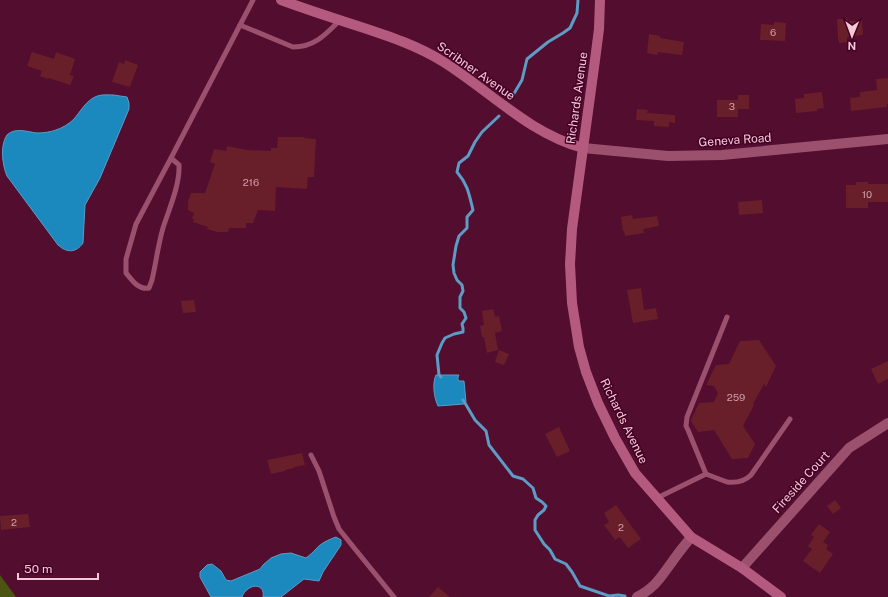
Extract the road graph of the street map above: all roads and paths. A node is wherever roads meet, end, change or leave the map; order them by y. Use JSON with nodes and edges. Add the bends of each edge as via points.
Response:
{"nodes":[{"id":1,"x":253,"y":0,"type":"edge"},
{"id":2,"x":281,"y":0,"type":"edge"},
{"id":3,"x":600,"y":0,"type":"edge"},
{"id":4,"x":340,"y":20,"type":"junction"},
{"id":5,"x":240,"y":25,"type":"junction"},
{"id":6,"x":888,"y":139,"type":"edge"},
{"id":7,"x":583,"y":148,"type":"junction"},
{"id":8,"x":171,"y":158,"type":"junction"},
{"id":9,"x":727,"y":317,"type":"dead end"},
{"id":10,"x":790,"y":419,"type":"dead end"},
{"id":11,"x":888,"y":423,"type":"edge"},
{"id":12,"x":311,"y":455,"type":"dead end"},
{"id":13,"x":706,"y":474,"type":"junction"},
{"id":14,"x":657,"y":498,"type":"junction"},
{"id":15,"x":691,"y":537,"type":"junction"},
{"id":16,"x":742,"y":568,"type":"junction"},
{"id":17,"x":394,"y":597,"type":"edge"},
{"id":18,"x":637,"y":597,"type":"edge"},
{"id":19,"x":781,"y":597,"type":"edge"}],
"edges":[{"from":1,"to":5,"type":"lane"},
{"from":2,"to":4,"type":"street","name":"Scribner Avenue"},
{"from":3,"to":7,"type":"street","name":"Richards Avenue","via":[[599,29]]},
{"from":4,"to":5,"type":"lane","via":[[315,42],[301,47]]},
{"from":4,"to":7,"type":"street","name":"Scribner Avenue","via":[[426,52],[539,129],[568,144]]},
{"from":5,"to":8,"type":"lane"},
{"from":6,"to":7,"type":"street","name":"Geneva Road","via":[[722,156],[668,156]]},
{"from":7,"to":14,"type":"street","name":"Richards Avenue","via":[[570,264],[572,303],[579,347],[598,403],[615,438],[635,473]]},
{"from":8,"to":8,"type":"lane","via":[[136,224],[126,259],[126,273],[136,285],[144,289],[149,288],[152,280],[162,230],[180,172],[179,165]]},
{"from":9,"to":13,"type":"lane","via":[[687,417],[686,426]]},
{"from":10,"to":13,"type":"lane","via":[[747,479],[730,482]]},
{"from":11,"to":16,"type":"street","name":"Fireside Court","via":[[849,448]]},
{"from":12,"to":17,"type":"lane","via":[[339,529]]},
{"from":13,"to":14,"type":"lane"},
{"from":14,"to":15,"type":"street","name":"Richards Avenue"},
{"from":15,"to":16,"type":"street","name":"Richards Avenue"},
{"from":15,"to":18,"type":"street","via":[[656,584]]},
{"from":16,"to":19,"type":"street","name":"Richards Avenue"}]}
